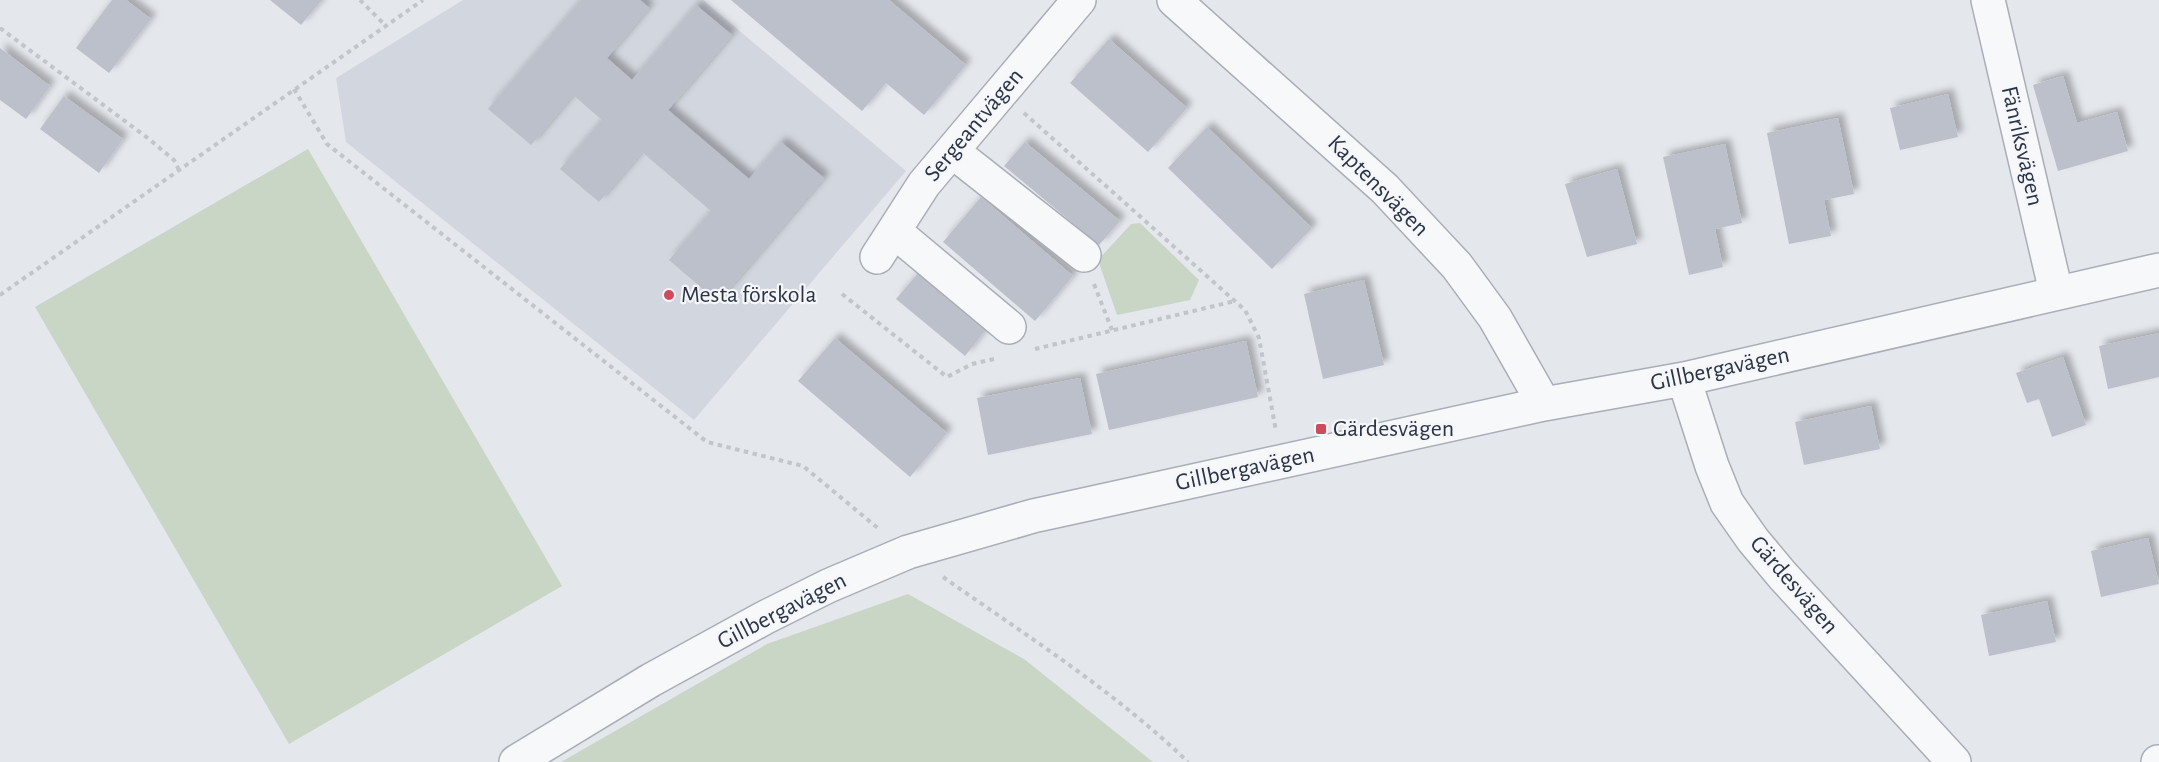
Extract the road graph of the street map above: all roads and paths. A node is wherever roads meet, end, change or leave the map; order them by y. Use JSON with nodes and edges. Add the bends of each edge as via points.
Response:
{"nodes":[{"id":1,"x":360,"y":0,"type":"edge"},
{"id":2,"x":423,"y":0,"type":"edge"},
{"id":3,"x":1079,"y":0,"type":"edge"},
{"id":4,"x":1174,"y":0,"type":"edge"},
{"id":5,"x":1988,"y":0,"type":"edge"},
{"id":6,"x":386,"y":26,"type":"junction"},
{"id":7,"x":0,"y":28,"type":"edge"},
{"id":8,"x":294,"y":89,"type":"junction"},
{"id":9,"x":1001,"y":93,"type":"junction"},
{"id":10,"x":952,"y":151,"type":"junction"},
{"id":11,"x":179,"y":170,"type":"junction"},
{"id":12,"x":1084,"y":255,"type":"joint"},
{"id":13,"x":2159,"y":270,"type":"edge"},
{"id":14,"x":2055,"y":292,"type":"junction"},
{"id":15,"x":0,"y":295,"type":"edge"},
{"id":16,"x":1009,"y":327,"type":"dead end"},
{"id":17,"x":1112,"y":330,"type":"dead end"},
{"id":18,"x":1684,"y":379,"type":"junction"},
{"id":19,"x":1544,"y":404,"type":"junction"},
{"id":20,"x":1281,"y":461,"type":"junction"},
{"id":21,"x":908,"y":552,"type":"junction"},
{"id":22,"x":516,"y":762,"type":"edge"},
{"id":23,"x":1188,"y":762,"type":"edge"},
{"id":24,"x":1954,"y":762,"type":"edge"}],
"edges":[{"from":1,"to":6,"type":"path"},
{"from":2,"to":6,"type":"path"},
{"from":3,"to":9,"type":"street","name":"Sergeantvägen"},
{"from":4,"to":19,"type":"street","name":"Kaptensvägen","via":[[1385,189],[1457,266],[1495,318]]},
{"from":5,"to":14,"type":"street","name":"Fänriksvägen"},
{"from":6,"to":8,"type":"path"},
{"from":7,"to":11,"type":"path","via":[[149,139],[174,160]]},
{"from":8,"to":11,"type":"path"},
{"from":8,"to":21,"type":"path","via":[[327,144],[707,442],[803,466]]},
{"from":9,"to":10,"type":"street","name":"Sergeantvägen"},
{"from":9,"to":20,"type":"path","via":[[1245,310],[1259,338]]},
{"from":10,"to":12,"type":"street"},
{"from":10,"to":16,"type":"street","name":"Sergeantvägen","via":[[924,184],[885,244]]},
{"from":11,"to":15,"type":"path"},
{"from":12,"to":17,"type":"path"},
{"from":13,"to":14,"type":"street","name":"Gillbergavägen"},
{"from":14,"to":18,"type":"street","name":"Gillbergavägen"},
{"from":18,"to":19,"type":"street","name":"Gillbergavägen"},
{"from":18,"to":24,"type":"street","name":"Gärdesvägen","via":[[1727,502],[1753,540]]},
{"from":19,"to":20,"type":"street","name":"Gillbergavägen"},
{"from":20,"to":21,"type":"street","name":"Gillbergavägen","via":[[1033,516]]},
{"from":21,"to":22,"type":"street","name":"Gillbergavägen","via":[[764,618],[651,680]]},
{"from":21,"to":23,"type":"path","via":[[1103,688]]}]}
